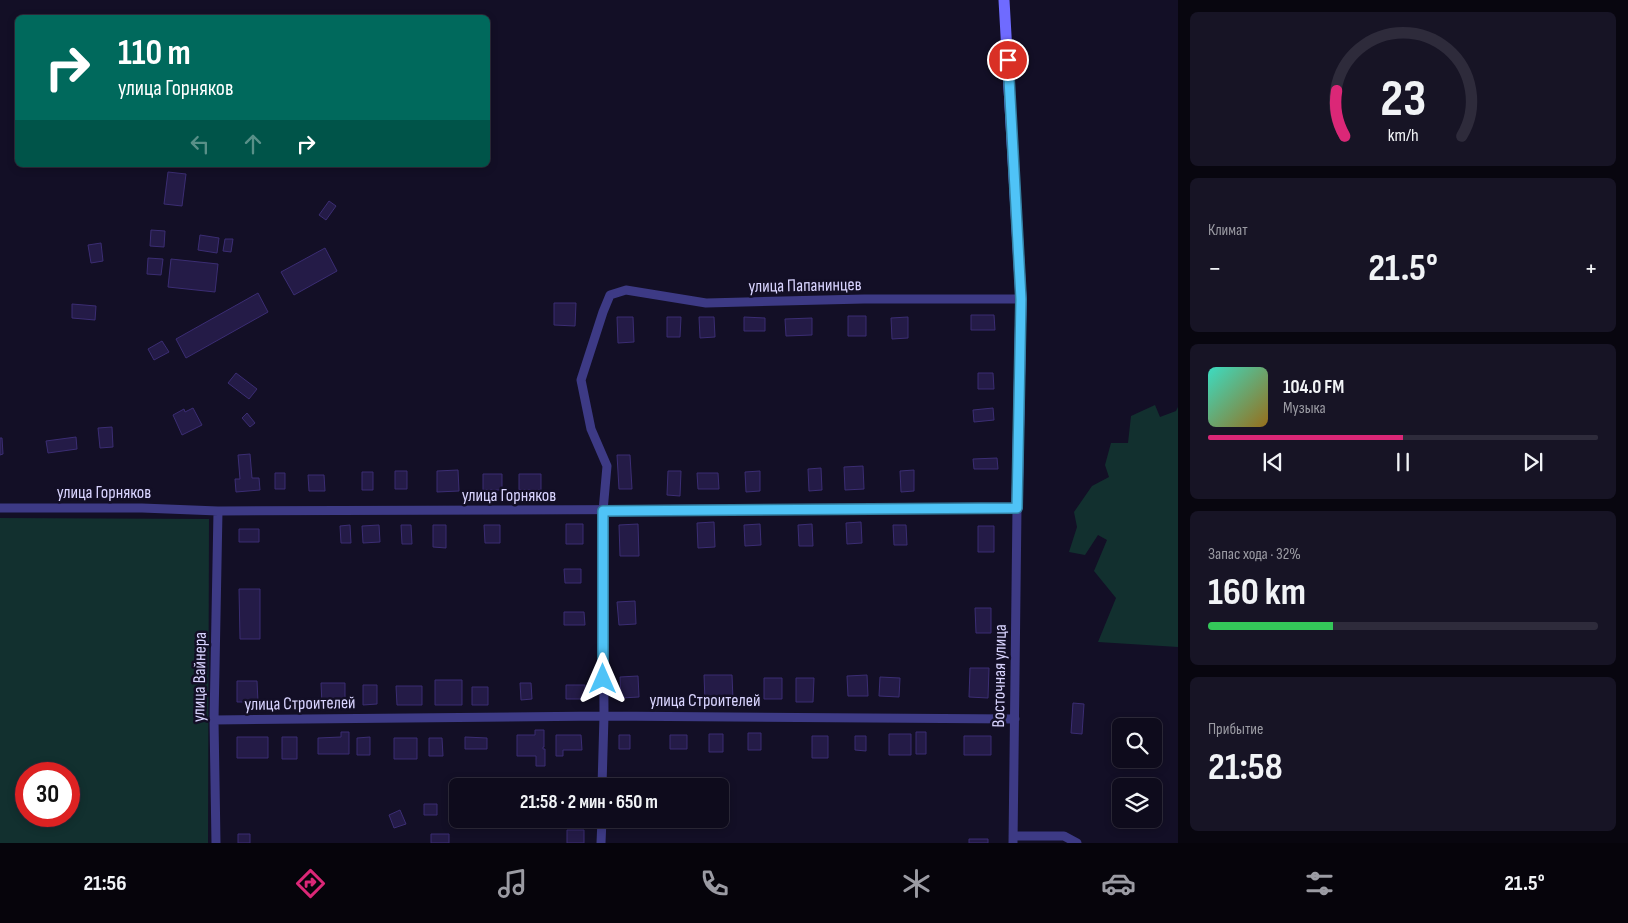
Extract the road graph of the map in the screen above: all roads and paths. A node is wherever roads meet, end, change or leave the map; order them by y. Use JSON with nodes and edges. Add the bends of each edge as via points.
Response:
{"nodes":[{"id":1,"x":1004,"y":0,"type":"edge"},
{"id":2,"x":1021,"y":299,"type":"junction"},
{"id":3,"x":0,"y":508,"type":"edge"},
{"id":4,"x":1017,"y":508,"type":"junction"},
{"id":5,"x":218,"y":511,"type":"junction"},
{"id":6,"x":603,"y":511,"type":"junction"},
{"id":7,"x":604,"y":716,"type":"junction"},
{"id":8,"x":1015,"y":719,"type":"junction"},
{"id":9,"x":214,"y":720,"type":"junction"},
{"id":10,"x":602,"y":778,"type":"edge"},
{"id":11,"x":602,"y":828,"type":"edge"},
{"id":12,"x":1013,"y":840,"type":"edge"},
{"id":13,"x":216,"y":843,"type":"edge"},
{"id":14,"x":601,"y":843,"type":"edge"},
{"id":15,"x":1077,"y":843,"type":"edge"}],
"edges":[{"from":1,"to":2,"type":"street"},
{"from":2,"to":4,"type":"street"},
{"from":2,"to":6,"type":"street","name":"улица Папанинцев","via":[[706,303],[626,290],[610,294],[581,380],[590,429],[607,466]]},
{"from":3,"to":5,"type":"street","name":"улица Горняков"},
{"from":4,"to":6,"type":"street","name":"улица Горняков"},
{"from":4,"to":8,"type":"street","name":"Восточная улица"},
{"from":5,"to":6,"type":"street","name":"улица Горняков"},
{"from":5,"to":9,"type":"street","name":"улица Вайнера"},
{"from":6,"to":7,"type":"street"},
{"from":7,"to":8,"type":"street","name":"улица Строителей"},
{"from":7,"to":9,"type":"street","name":"улица Строителей"},
{"from":7,"to":10,"type":"street"},
{"from":8,"to":12,"type":"street","name":"Восточная улица"},
{"from":9,"to":13,"type":"street","name":"улица Вайнера"},
{"from":11,"to":14,"type":"street"},
{"from":12,"to":15,"type":"street","via":[[1064,836]]}]}
